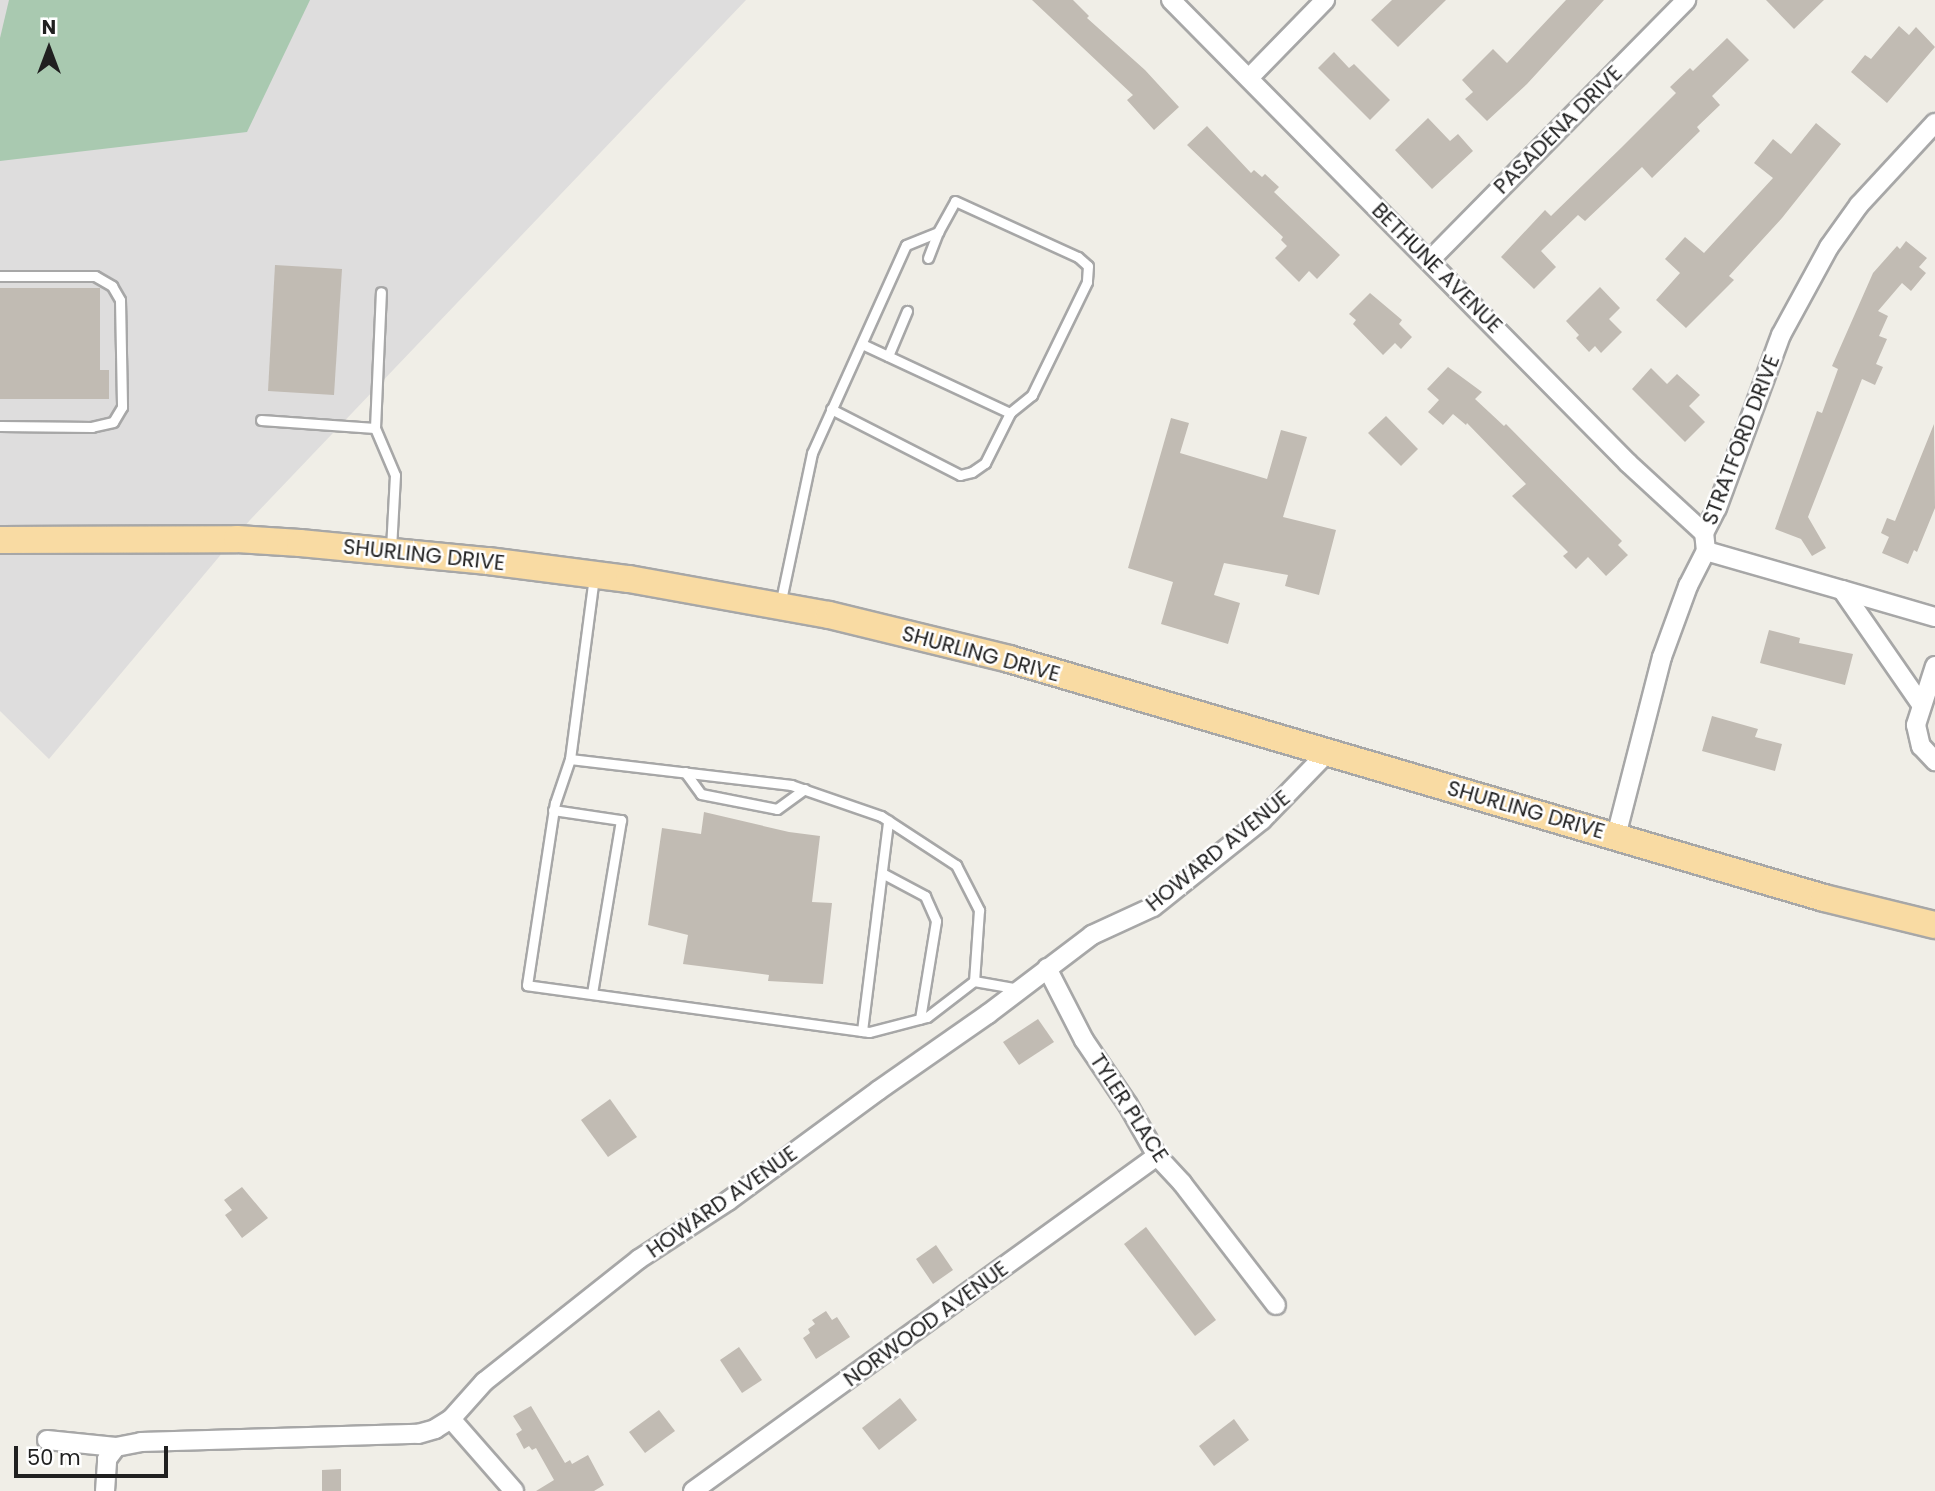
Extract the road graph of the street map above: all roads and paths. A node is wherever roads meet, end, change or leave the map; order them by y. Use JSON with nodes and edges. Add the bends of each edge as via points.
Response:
{"nodes":[{"id":1,"x":1171,"y":0,"type":"edge"},
{"id":2,"x":1325,"y":0,"type":"edge"},
{"id":3,"x":1686,"y":0,"type":"edge"},
{"id":4,"x":1249,"y":78,"type":"junction"},
{"id":5,"x":1935,"y":123,"type":"edge"},
{"id":6,"x":938,"y":232,"type":"junction"},
{"id":7,"x":928,"y":258,"type":"dead end"},
{"id":8,"x":1430,"y":260,"type":"junction"},
{"id":9,"x":0,"y":276,"type":"edge"},
{"id":10,"x":381,"y":292,"type":"dead end"},
{"id":11,"x":907,"y":311,"type":"dead end"},
{"id":12,"x":862,"y":344,"type":"junction"},
{"id":13,"x":888,"y":356,"type":"junction"},
{"id":14,"x":831,"y":409,"type":"junction"},
{"id":15,"x":1010,"y":413,"type":"junction"},
{"id":16,"x":261,"y":420,"type":"dead end"},
{"id":17,"x":0,"y":426,"type":"edge"},
{"id":18,"x":375,"y":428,"type":"junction"},
{"id":19,"x":0,"y":540,"type":"edge"},
{"id":20,"x":1705,"y":542,"type":"junction"},
{"id":21,"x":391,"y":552,"type":"junction"},
{"id":22,"x":594,"y":575,"type":"junction"},
{"id":23,"x":1842,"y":590,"type":"junction"},
{"id":24,"x":780,"y":606,"type":"junction"},
{"id":25,"x":1935,"y":617,"type":"edge"},
{"id":26,"x":1935,"y":666,"type":"edge"},
{"id":27,"x":1922,"y":704,"type":"junction"},
{"id":28,"x":1327,"y":753,"type":"junction"},
{"id":29,"x":570,"y":759,"type":"junction"},
{"id":30,"x":1935,"y":761,"type":"edge"},
{"id":31,"x":685,"y":772,"type":"junction"},
{"id":32,"x":805,"y":789,"type":"junction"},
{"id":33,"x":553,"y":810,"type":"junction"},
{"id":34,"x":888,"y":821,"type":"junction"},
{"id":35,"x":1616,"y":836,"type":"junction"},
{"id":36,"x":882,"y":873,"type":"junction"},
{"id":37,"x":1935,"y":925,"type":"edge"},
{"id":38,"x":1047,"y":968,"type":"junction"},
{"id":39,"x":974,"y":981,"type":"junction"},
{"id":40,"x":1020,"y":989,"type":"junction"},
{"id":41,"x":592,"y":994,"type":"junction"},
{"id":42,"x":920,"y":1019,"type":"junction"},
{"id":43,"x":862,"y":1031,"type":"junction"},
{"id":44,"x":1157,"y":1156,"type":"junction"},
{"id":45,"x":1276,"y":1306,"type":"dead end"},
{"id":46,"x":450,"y":1419,"type":"junction"},
{"id":47,"x":47,"y":1440,"type":"dead end"},
{"id":48,"x":116,"y":1447,"type":"junction"},
{"id":49,"x":105,"y":1491,"type":"edge"},
{"id":50,"x":514,"y":1491,"type":"edge"},
{"id":51,"x":693,"y":1491,"type":"edge"}],
"edges":[{"from":1,"to":4,"type":"street","name":"BETHUNE AVENUE"},
{"from":2,"to":4,"type":"street"},
{"from":3,"to":8,"type":"street","name":"PASADENA DRIVE"},
{"from":4,"to":8,"type":"street","name":"BETHUNE AVENUE"},
{"from":5,"to":20,"type":"street","name":"STRATFORD DRIVE","via":[[1859,205],[1801,294],[1781,335]]},
{"from":6,"to":7,"type":"lane"},
{"from":6,"to":12,"type":"lane","via":[[906,245]]},
{"from":6,"to":15,"type":"lane","via":[[956,201],[1078,257],[1088,266],[1087,282],[1032,395]]},
{"from":8,"to":20,"type":"street","name":"BETHUNE AVENUE"},
{"from":9,"to":17,"type":"lane","via":[[95,276],[112,286],[120,300],[122,407],[113,422],[92,427]]},
{"from":10,"to":18,"type":"lane"},
{"from":11,"to":13,"type":"lane"},
{"from":12,"to":13,"type":"lane"},
{"from":12,"to":14,"type":"lane"},
{"from":13,"to":15,"type":"lane"},
{"from":14,"to":15,"type":"lane","via":[[960,475],[985,463]]},
{"from":14,"to":24,"type":"lane","via":[[812,453]]},
{"from":16,"to":18,"type":"lane"},
{"from":18,"to":21,"type":"lane","via":[[395,475]]},
{"from":19,"to":21,"type":"main road","name":"SHURLING DRIVE","via":[[237,539]]},
{"from":20,"to":23,"type":"street","name":"BETHUNE AVENUE"},
{"from":20,"to":35,"type":"street","name":"STRATFORD DRIVE","via":[[1662,657]]},
{"from":21,"to":22,"type":"main road","name":"SHURLING DRIVE"},
{"from":22,"to":24,"type":"main road","name":"SHURLING DRIVE"},
{"from":22,"to":29,"type":"lane"},
{"from":23,"to":25,"type":"street","name":"BETHUNE AVENUE"},
{"from":23,"to":27,"type":"street"},
{"from":24,"to":28,"type":"main road","name":"SHURLING DRIVE","via":[[1009,659]]},
{"from":26,"to":27,"type":"street"},
{"from":27,"to":30,"type":"street","via":[[1917,734]]},
{"from":28,"to":35,"type":"main road","name":"SHURLING DRIVE"},
{"from":28,"to":38,"type":"street","name":"HOWARD AVENUE","via":[[1262,820],[1153,908],[1092,934]]},
{"from":29,"to":31,"type":"lane"},
{"from":29,"to":33,"type":"lane"},
{"from":31,"to":32,"type":"lane"},
{"from":31,"to":32,"type":"lane","via":[[701,794],[776,809]]},
{"from":32,"to":34,"type":"lane"},
{"from":33,"to":41,"type":"lane","via":[[527,985]]},
{"from":33,"to":41,"type":"lane","via":[[621,820]]},
{"from":34,"to":36,"type":"lane"},
{"from":34,"to":39,"type":"lane","via":[[956,865],[979,910]]},
{"from":35,"to":37,"type":"main road","name":"SHURLING DRIVE","via":[[1824,898]]},
{"from":36,"to":42,"type":"lane","via":[[925,896],[936,921]]},
{"from":36,"to":43,"type":"lane"},
{"from":38,"to":40,"type":"street","name":"HOWARD AVENUE"},
{"from":38,"to":44,"type":"street","name":"TYLER PLACE","via":[[1083,1040]]},
{"from":39,"to":40,"type":"lane"},
{"from":39,"to":42,"type":"lane"},
{"from":40,"to":46,"type":"street","name":"HOWARD AVENUE","via":[[728,1201],[639,1259],[484,1382]]},
{"from":41,"to":43,"type":"lane"},
{"from":42,"to":43,"type":"lane"},
{"from":44,"to":45,"type":"street","name":"TYLER PLACE"},
{"from":44,"to":51,"type":"street","name":"NORWOOD AVENUE"},
{"from":46,"to":48,"type":"street","name":"HOWARD AVENUE","via":[[418,1434],[141,1442]]},
{"from":46,"to":50,"type":"street"},
{"from":47,"to":48,"type":"street","name":"HOWARD AVENUE"},
{"from":48,"to":49,"type":"street","via":[[107,1459]]}]}
